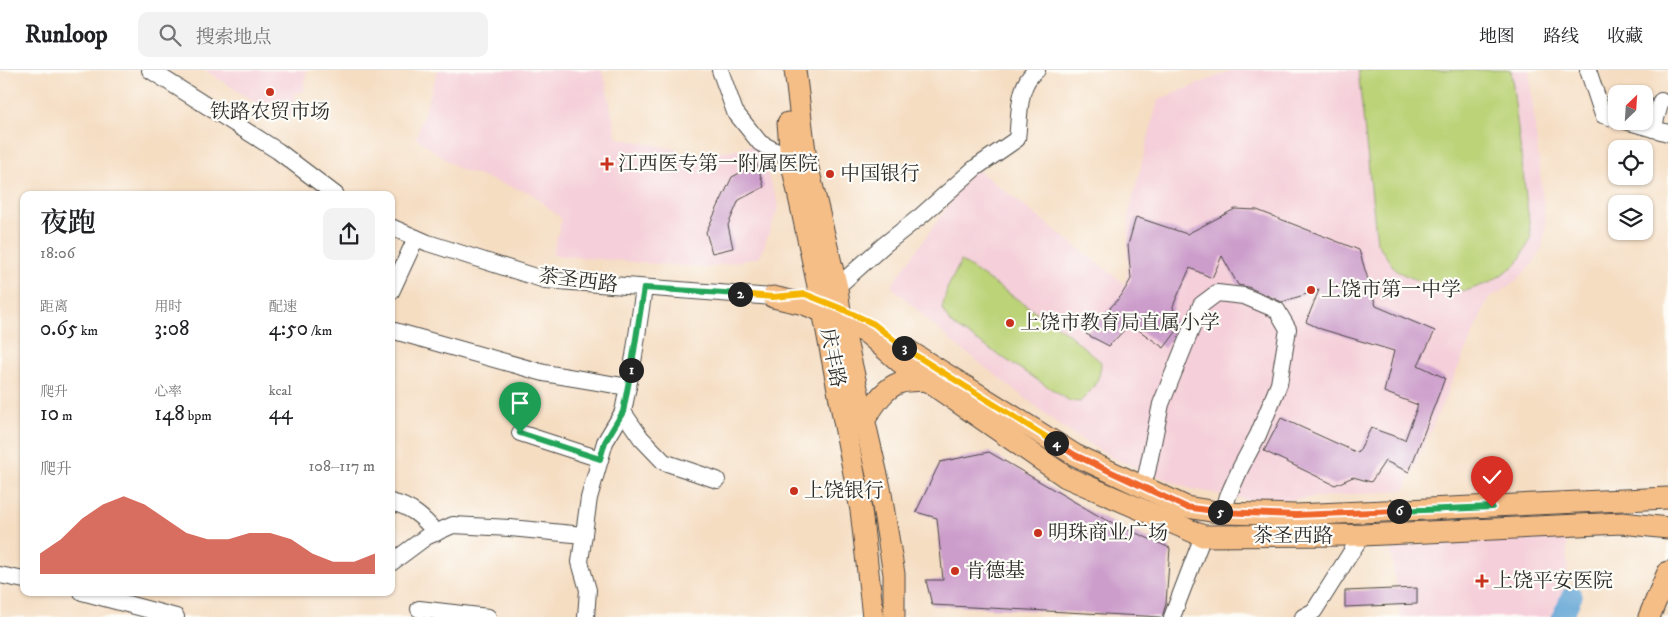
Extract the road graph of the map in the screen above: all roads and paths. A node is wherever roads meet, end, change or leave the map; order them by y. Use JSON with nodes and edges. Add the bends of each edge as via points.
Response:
{"nodes":[{"id":1,"x":150,"y":70,"type":"edge"},
{"id":2,"x":720,"y":70,"type":"edge"},
{"id":3,"x":784,"y":70,"type":"edge"},
{"id":4,"x":795,"y":70,"type":"edge"},
{"id":5,"x":1037,"y":70,"type":"edge"},
{"id":6,"x":1588,"y":70,"type":"edge"},
{"id":7,"x":1661,"y":101,"type":"dead end"},
{"id":8,"x":1608,"y":117,"type":"edge"},
{"id":9,"x":1660,"y":131,"type":"edge"},
{"id":10,"x":791,"y":159,"type":"junction"},
{"id":11,"x":331,"y":191,"type":"edge"},
{"id":12,"x":395,"y":229,"type":"edge"},
{"id":13,"x":416,"y":238,"type":"junction"},
{"id":14,"x":395,"y":283,"type":"edge"},
{"id":15,"x":644,"y":288,"type":"junction"},
{"id":16,"x":773,"y":297,"type":"joint"},
{"id":17,"x":833,"y":305,"type":"junction"},
{"id":18,"x":395,"y":329,"type":"edge"},
{"id":19,"x":926,"y":380,"type":"junction"},
{"id":20,"x":628,"y":387,"type":"junction"},
{"id":21,"x":623,"y":412,"type":"junction"},
{"id":22,"x":864,"y":420,"type":"junction"},
{"id":23,"x":520,"y":433,"type":"dead end"},
{"id":24,"x":600,"y":459,"type":"junction"},
{"id":25,"x":716,"y":480,"type":"dead end"},
{"id":26,"x":1142,"y":487,"type":"junction"},
{"id":27,"x":1668,"y":498,"type":"edge"},
{"id":28,"x":395,"y":503,"type":"edge"},
{"id":29,"x":1223,"y":513,"type":"junction"},
{"id":30,"x":1668,"y":528,"type":"edge"},
{"id":31,"x":436,"y":533,"type":"junction"},
{"id":32,"x":584,"y":535,"type":"junction"},
{"id":33,"x":1362,"y":535,"type":"junction"},
{"id":34,"x":1203,"y":536,"type":"junction"},
{"id":35,"x":395,"y":561,"type":"edge"},
{"id":36,"x":1668,"y":572,"type":"edge"},
{"id":37,"x":0,"y":575,"type":"edge"},
{"id":38,"x":20,"y":579,"type":"edge"},
{"id":39,"x":97,"y":596,"type":"edge"},
{"id":40,"x":1668,"y":606,"type":"edge"},
{"id":41,"x":420,"y":609,"type":"dead end"},
{"id":42,"x":176,"y":617,"type":"edge"},
{"id":43,"x":488,"y":617,"type":"edge"},
{"id":44,"x":586,"y":617,"type":"edge"},
{"id":45,"x":873,"y":617,"type":"edge"},
{"id":46,"x":894,"y":617,"type":"edge"},
{"id":47,"x":1172,"y":617,"type":"edge"},
{"id":48,"x":1303,"y":617,"type":"edge"},
{"id":49,"x":1649,"y":617,"type":"edge"},
{"id":50,"x":1663,"y":617,"type":"edge"}],
"edges":[{"from":1,"to":11,"type":"street","via":[[278,151]]},
{"from":2,"to":10,"type":"street","via":[[735,112],[760,143]]},
{"from":3,"to":10,"type":"main road","name":"庆丰路"},
{"from":4,"to":17,"type":"main road","via":[[806,160]]},
{"from":5,"to":17,"type":"street","via":[[1022,93],[1018,139],[975,168],[884,245]]},
{"from":6,"to":8,"type":"street","via":[[1603,115]]},
{"from":7,"to":9,"type":"street"},
{"from":10,"to":17,"type":"main road","name":"庆丰路"},
{"from":12,"to":13,"type":"street","name":"茶圣西路"},
{"from":13,"to":14,"type":"street"},
{"from":13,"to":15,"type":"street","name":"茶圣西路","via":[[545,280]]},
{"from":15,"to":16,"type":"street","name":"茶圣西路"},
{"from":15,"to":20,"type":"street"},
{"from":16,"to":17,"type":"main road","name":"茶圣西路","via":[[805,294]]},
{"from":17,"to":19,"type":"main road","name":"茶圣西路"},
{"from":17,"to":22,"type":"main road"},
{"from":17,"to":26,"type":"main road","name":"茶圣西路","via":[[874,324],[908,351],[1075,455]]},
{"from":17,"to":45,"type":"main road","name":"庆丰路"},
{"from":18,"to":20,"type":"street","via":[[544,373]]},
{"from":19,"to":22,"type":"main road","via":[[900,382],[884,392]]},
{"from":19,"to":34,"type":"main road","name":"茶圣西路","via":[[1066,477]]},
{"from":20,"to":21,"type":"street"},
{"from":21,"to":24,"type":"street","via":[[605,442]]},
{"from":21,"to":25,"type":"street","via":[[641,438],[664,462]]},
{"from":22,"to":46,"type":"main road","via":[[880,488],[894,574]]},
{"from":23,"to":24,"type":"street"},
{"from":24,"to":32,"type":"street","via":[[589,498]]},
{"from":26,"to":29,"type":"main road","name":"茶圣西路","via":[[1186,507]]},
{"from":26,"to":29,"type":"street","via":[[1161,404],[1201,305],[1217,293],[1244,296],[1276,310],[1288,329],[1279,384]]},
{"from":27,"to":29,"type":"main road","name":"茶圣西路","via":[[1296,515]]},
{"from":28,"to":31,"type":"street","via":[[406,506]]},
{"from":30,"to":33,"type":"main road","name":"茶圣西路","via":[[1622,523]]},
{"from":31,"to":32,"type":"street","via":[[453,525]]},
{"from":31,"to":35,"type":"street"},
{"from":32,"to":44,"type":"street","via":[[580,562],[588,590]]},
{"from":33,"to":34,"type":"main road","name":"茶圣西路"},
{"from":33,"to":48,"type":"street","via":[[1314,611]]},
{"from":34,"to":47,"type":"street"},
{"from":36,"to":49,"type":"main road"},
{"from":37,"to":38,"type":"street"},
{"from":39,"to":42,"type":"street"},
{"from":40,"to":50,"type":"main road"},
{"from":41,"to":43,"type":"street"}]}
